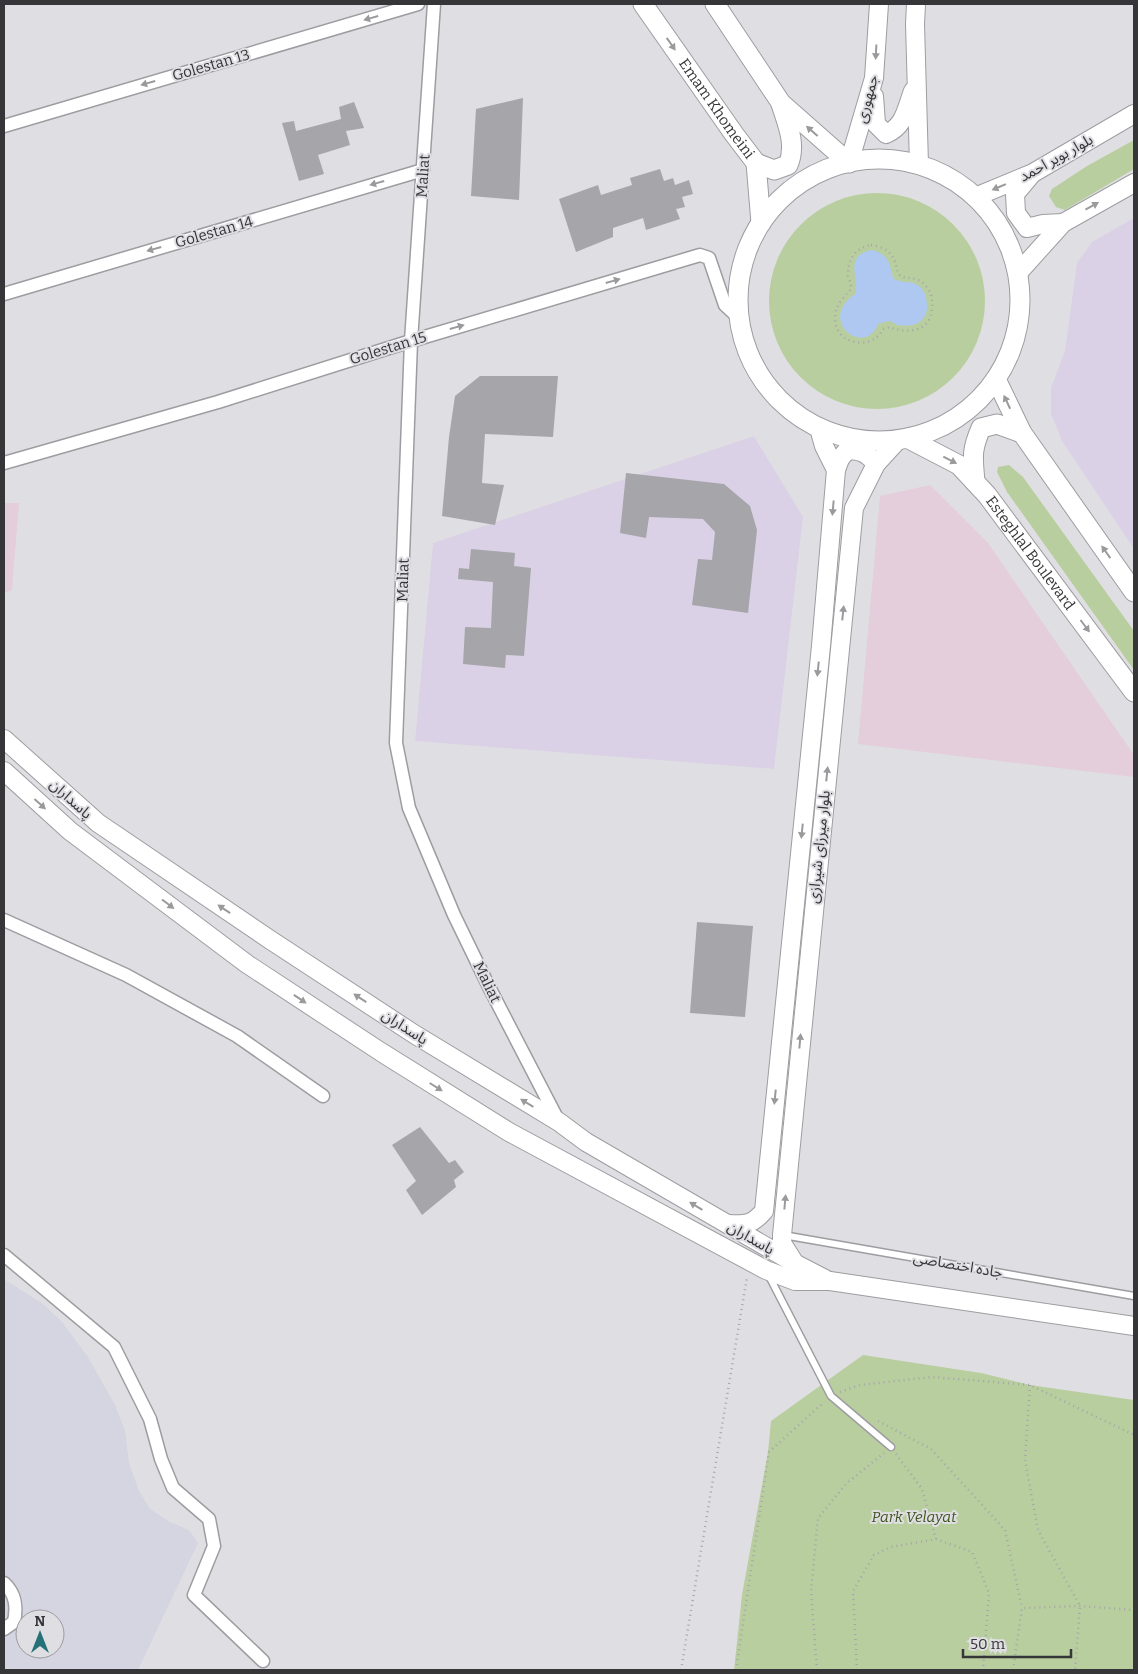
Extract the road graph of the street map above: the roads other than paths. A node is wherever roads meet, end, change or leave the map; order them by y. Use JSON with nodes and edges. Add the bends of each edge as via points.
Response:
{"nodes":[{"id":1,"x":418,"y":4,"type":"edge"},
{"id":2,"x":434,"y":4,"type":"edge"},
{"id":3,"x":643,"y":4,"type":"edge"},
{"id":4,"x":715,"y":4,"type":"edge"},
{"id":5,"x":879,"y":4,"type":"edge"},
{"id":6,"x":916,"y":4,"type":"edge"},
{"id":7,"x":874,"y":78,"type":"junction"},
{"id":8,"x":917,"y":80,"type":"junction"},
{"id":9,"x":781,"y":103,"type":"junction"},
{"id":10,"x":1134,"y":114,"type":"edge"},
{"id":11,"x":4,"y":126,"type":"edge"},
{"id":12,"x":756,"y":163,"type":"junction"},
{"id":13,"x":849,"y":163,"type":"junction"},
{"id":14,"x":920,"y":166,"type":"junction"},
{"id":15,"x":423,"y":170,"type":"junction"},
{"id":16,"x":1033,"y":173,"type":"junction"},
{"id":17,"x":1134,"y":183,"type":"edge"},
{"id":18,"x":975,"y":197,"type":"junction"},
{"id":19,"x":760,"y":223,"type":"junction"},
{"id":20,"x":1063,"y":223,"type":"junction"},
{"id":21,"x":1018,"y":273,"type":"junction"},
{"id":22,"x":4,"y":294,"type":"edge"},
{"id":23,"x":738,"y":317,"type":"junction"},
{"id":24,"x":411,"y":341,"type":"junction"},
{"id":25,"x":996,"y":379,"type":"junction"},
{"id":26,"x":818,"y":428,"type":"junction"},
{"id":27,"x":1022,"y":433,"type":"junction"},
{"id":28,"x":902,"y":439,"type":"junction"},
{"id":29,"x":4,"y":464,"type":"edge"},
{"id":30,"x":876,"y":464,"type":"junction"},
{"id":31,"x":836,"y":470,"type":"junction"},
{"id":32,"x":975,"y":482,"type":"junction"},
{"id":33,"x":1134,"y":592,"type":"edge"},
{"id":34,"x":1134,"y":692,"type":"edge"},
{"id":35,"x":4,"y":739,"type":"edge"},
{"id":36,"x":4,"y":772,"type":"edge"},
{"id":37,"x":4,"y":920,"type":"edge"},
{"id":38,"x":323,"y":1096,"type":"dead end"},
{"id":39,"x":559,"y":1122,"type":"junction"},
{"id":40,"x":586,"y":1142,"type":"junction"},
{"id":41,"x":566,"y":1162,"type":"junction"},
{"id":42,"x":634,"y":1169,"type":"junction"},
{"id":43,"x":621,"y":1193,"type":"junction"},
{"id":44,"x":725,"y":1224,"type":"junction"},
{"id":45,"x":782,"y":1235,"type":"junction"},
{"id":46,"x":4,"y":1255,"type":"edge"},
{"id":47,"x":796,"y":1264,"type":"junction"},
{"id":48,"x":766,"y":1270,"type":"junction"},
{"id":49,"x":830,"y":1281,"type":"junction"},
{"id":50,"x":1134,"y":1296,"type":"edge"},
{"id":51,"x":1134,"y":1326,"type":"edge"},
{"id":52,"x":891,"y":1447,"type":"road end"},
{"id":53,"x":4,"y":1583,"type":"edge"},
{"id":54,"x":4,"y":1629,"type":"edge"},
{"id":55,"x":263,"y":1661,"type":"dead end"}],
"edges":[{"from":1,"to":11,"type":"street","name":"Golestan 13","one_way":true},
{"from":2,"to":15,"type":"street","name":"Maliat"},
{"from":3,"to":12,"type":"main road","name":"Emam Khomeini","one_way":true},
{"from":4,"to":9,"type":"main road"},
{"from":5,"to":7,"type":"main road","name":"جمهوری","one_way":true},
{"from":6,"to":8,"type":"main road"},
{"from":7,"to":8,"type":"main road","via":[[876,124],[886,134],[902,123]]},
{"from":7,"to":13,"type":"main road","name":"جمهوری"},
{"from":8,"to":14,"type":"main road"},
{"from":9,"to":12,"type":"main road","via":[[793,156],[788,165],[774,170]]},
{"from":13,"to":9,"type":"main road","one_way":true},
{"from":10,"to":16,"type":"main road","name":"بلوار بویر احمد"},
{"from":12,"to":19,"type":"main road","name":"Emam Khomeini"},
{"from":13,"to":14,"type":"main road","via":[[888,160]]},
{"from":13,"to":19,"type":"main road","via":[[823,171],[799,184]]},
{"from":14,"to":18,"type":"main road","via":[[940,173]]},
{"from":15,"to":22,"type":"street","name":"Golestan 14","one_way":true},
{"from":15,"to":24,"type":"street","name":"Maliat"},
{"from":16,"to":18,"type":"main road","name":"بلوار بویر احمد","one_way":true},
{"from":16,"to":20,"type":"main road","via":[[1015,194],[1016,213],[1028,228]]},
{"from":20,"to":17,"type":"main road","one_way":true},
{"from":18,"to":21,"type":"main road","via":[[1002,232]]},
{"from":19,"to":23,"type":"main road","via":[[741,268]]},
{"from":20,"to":21,"type":"main road"},
{"from":21,"to":25,"type":"main road","via":[[1018,328],[1010,354]]},
{"from":24,"to":23,"type":"street","name":"Golestan 15","one_way":true,"via":[[700,255],[708,258],[725,305]]},
{"from":23,"to":26,"type":"main road","via":[[743,340],[764,382],[780,401]]},
{"from":24,"to":29,"type":"street","name":"Golestan 15","via":[[218,402]]},
{"from":24,"to":39,"type":"street","name":"Maliat","via":[[396,743],[409,808],[451,906]]},
{"from":27,"to":25,"type":"main road","one_way":true},
{"from":25,"to":28,"type":"main road","via":[[979,400],[958,417],[933,430]]},
{"from":26,"to":28,"type":"main road","via":[[857,439]]},
{"from":26,"to":31,"type":"main road"},
{"from":27,"to":32,"type":"main road","via":[[997,424],[981,428],[972,456]]},
{"from":33,"to":27,"type":"main road","one_way":true},
{"from":28,"to":30,"type":"main road","name":"بلوار میرزای شیرازی"},
{"from":28,"to":32,"type":"main road","name":"Esteghlal Boulevard","one_way":true,"via":[[959,465]]},
{"from":30,"to":31,"type":"main road","via":[[869,455],[847,450]]},
{"from":45,"to":30,"type":"main road","name":"بلوار میرزای شیرازی","one_way":true,"via":[[854,508]]},
{"from":31,"to":44,"type":"main road","name":"بلوار میرزای شیرازی","one_way":true,"via":[[764,1211],[755,1221],[744,1225]]},
{"from":32,"to":34,"type":"main road","name":"Esteghlal Boulevard","one_way":true},
{"from":39,"to":35,"type":"main road","name":"پاسداران","one_way":true,"via":[[414,1034],[98,824]]},
{"from":36,"to":41,"type":"main road","name":"پاسداران","one_way":true,"via":[[70,831],[247,964],[380,1052],[501,1127]]},
{"from":37,"to":38,"type":"street","via":[[135,979],[237,1036]]},
{"from":39,"to":40,"type":"main road","name":"پاسداران"},
{"from":40,"to":41,"type":"main road","via":[[590,1151],[587,1159],[581,1163]]},
{"from":40,"to":42,"type":"main road","name":"پاسداران"},
{"from":41,"to":43,"type":"main road","name":"پاسداران"},
{"from":42,"to":43,"type":"main road","via":[[621,1167],[616,1172],[614,1182]]},
{"from":44,"to":42,"type":"main road","name":"پاسداران","one_way":true},
{"from":43,"to":48,"type":"main road","name":"پاسداران"},
{"from":44,"to":47,"type":"main road","name":"پاسداران"},
{"from":45,"to":47,"type":"main road","name":"بلوار میرزای شیرازی","via":[[782,1243]]},
{"from":45,"to":50,"type":"lane","name":"جاده اختصاصی"},
{"from":46,"to":55,"type":"street","via":[[114,1347],[150,1419],[173,1488],[209,1519],[214,1546],[194,1595]]},
{"from":47,"to":49,"type":"main road","name":"پاسداران"},
{"from":48,"to":49,"type":"main road","name":"پاسداران","via":[[795,1281]]},
{"from":48,"to":52,"type":"lane","via":[[830,1396]]},
{"from":49,"to":51,"type":"main road","name":"پاسداران"},
{"from":53,"to":54,"type":"street","via":[[17,1607],[14,1622]]}]}
